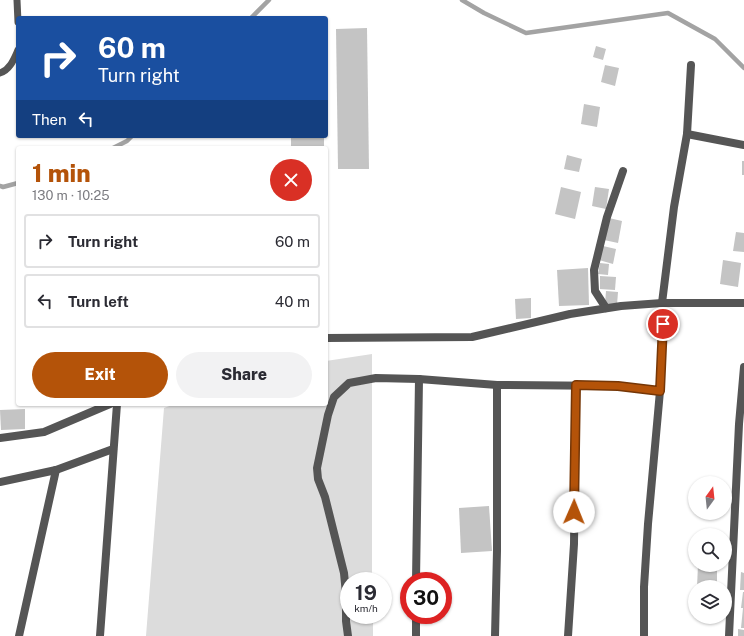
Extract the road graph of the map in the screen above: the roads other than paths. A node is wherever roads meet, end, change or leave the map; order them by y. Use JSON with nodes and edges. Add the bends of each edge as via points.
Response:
{"nodes":[{"id":1,"x":17,"y":0,"type":"edge"},
{"id":2,"x":18,"y":16,"type":"edge"},
{"id":3,"x":16,"y":55,"type":"edge"},
{"id":4,"x":691,"y":65,"type":"dead end"},
{"id":5,"x":0,"y":73,"type":"edge"},
{"id":6,"x":687,"y":134,"type":"junction"},
{"id":7,"x":744,"y":145,"type":"edge"},
{"id":8,"x":623,"y":171,"type":"dead end"},
{"id":9,"x":662,"y":303,"type":"junction"},
{"id":10,"x":744,"y":303,"type":"edge"},
{"id":11,"x":606,"y":308,"type":"junction"},
{"id":12,"x":663,"y":324,"type":"dead end"},
{"id":13,"x":328,"y":338,"type":"edge"},
{"id":14,"x":744,"y":367,"type":"edge"},
{"id":15,"x":419,"y":379,"type":"junction"},
{"id":16,"x":497,"y":385,"type":"junction"},
{"id":17,"x":576,"y":385,"type":"junction"},
{"id":18,"x":660,"y":391,"type":"junction"},
{"id":19,"x":105,"y":406,"type":"edge"},
{"id":20,"x":117,"y":406,"type":"edge"},
{"id":21,"x":742,"y":424,"type":"edge"},
{"id":22,"x":0,"y":438,"type":"edge"},
{"id":23,"x":113,"y":449,"type":"junction"},
{"id":24,"x":56,"y":470,"type":"junction"},
{"id":25,"x":0,"y":482,"type":"edge"},
{"id":26,"x":416,"y":572,"type":"edge"},
{"id":27,"x":416,"y":624,"type":"edge"},
{"id":28,"x":19,"y":636,"type":"edge"},
{"id":29,"x":100,"y":636,"type":"edge"},
{"id":30,"x":348,"y":636,"type":"edge"},
{"id":31,"x":416,"y":636,"type":"edge"},
{"id":32,"x":495,"y":636,"type":"edge"},
{"id":33,"x":568,"y":636,"type":"edge"},
{"id":34,"x":644,"y":636,"type":"edge"},
{"id":35,"x":729,"y":636,"type":"edge"}],
"edges":[{"from":1,"to":2,"type":"lane"},
{"from":3,"to":5,"type":"lane","via":[[12,64]]},
{"from":4,"to":6,"type":"street"},
{"from":6,"to":7,"type":"street"},
{"from":6,"to":9,"type":"street","via":[[674,207]]},
{"from":8,"to":11,"type":"street","via":[[607,217],[594,270],[596,291]]},
{"from":9,"to":10,"type":"street"},
{"from":9,"to":11,"type":"street"},
{"from":11,"to":13,"type":"street","via":[[472,337]]},
{"from":12,"to":18,"type":"street"},
{"from":14,"to":21,"type":"street"},
{"from":15,"to":16,"type":"street"},
{"from":15,"to":26,"type":"street"},
{"from":15,"to":30,"type":"street","via":[[376,378],[349,383],[334,397],[328,415],[317,468],[344,573]]},
{"from":16,"to":17,"type":"street"},
{"from":16,"to":32,"type":"street"},
{"from":17,"to":18,"type":"street"},
{"from":17,"to":33,"type":"street","via":[[574,544]]},
{"from":18,"to":34,"type":"street","via":[[644,587]]},
{"from":19,"to":22,"type":"street","via":[[44,432]]},
{"from":20,"to":23,"type":"street"},
{"from":21,"to":35,"type":"street"},
{"from":23,"to":24,"type":"street"},
{"from":23,"to":29,"type":"street"},
{"from":24,"to":25,"type":"street"},
{"from":24,"to":28,"type":"street"},
{"from":27,"to":31,"type":"street"}]}
